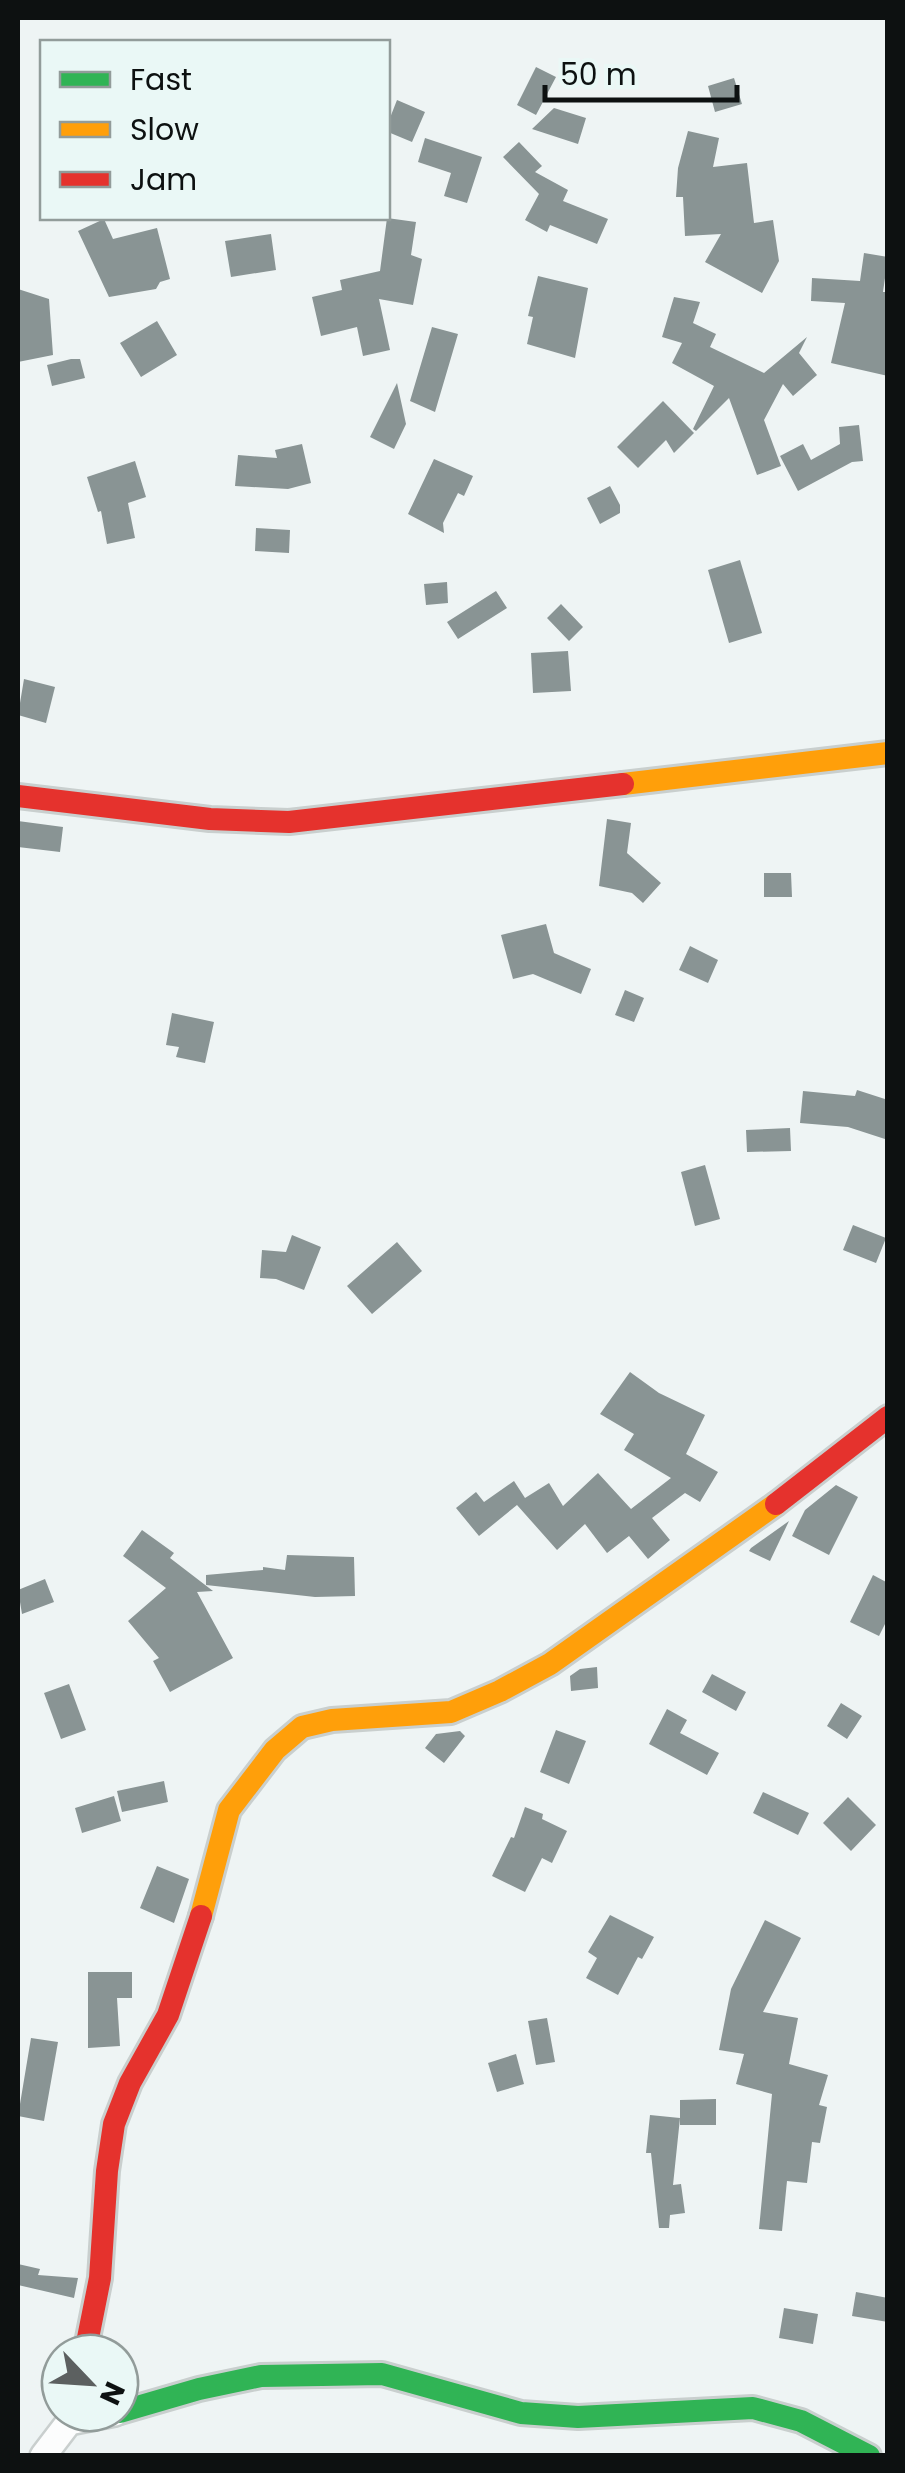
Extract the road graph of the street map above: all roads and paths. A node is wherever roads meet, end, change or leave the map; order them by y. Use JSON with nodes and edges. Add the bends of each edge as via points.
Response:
{"nodes":[{"id":1,"x":888,"y":754,"type":"edge"},
{"id":2,"x":18,"y":796,"type":"edge"},
{"id":3,"x":888,"y":1417,"type":"edge"},
{"id":4,"x":90,"y":2333,"type":"edge"},
{"id":5,"x":140,"y":2406,"type":"edge"},
{"id":6,"x":59,"y":2433,"type":"edge"},
{"id":7,"x":43,"y":2456,"type":"edge"},
{"id":8,"x":869,"y":2456,"type":"edge"}],
"edges":[{"from":1,"to":2,"type":"street","via":[[290,822]]},
{"from":3,"to":4,"type":"street","via":[[550,1664],[451,1712],[332,1720],[302,1727],[275,1750],[229,1810],[174,2000],[114,2124]]},
{"from":5,"to":8,"type":"street","via":[[262,2376],[382,2374],[520,2413],[578,2417],[753,2408],[801,2421]]},
{"from":6,"to":7,"type":"street"}]}
